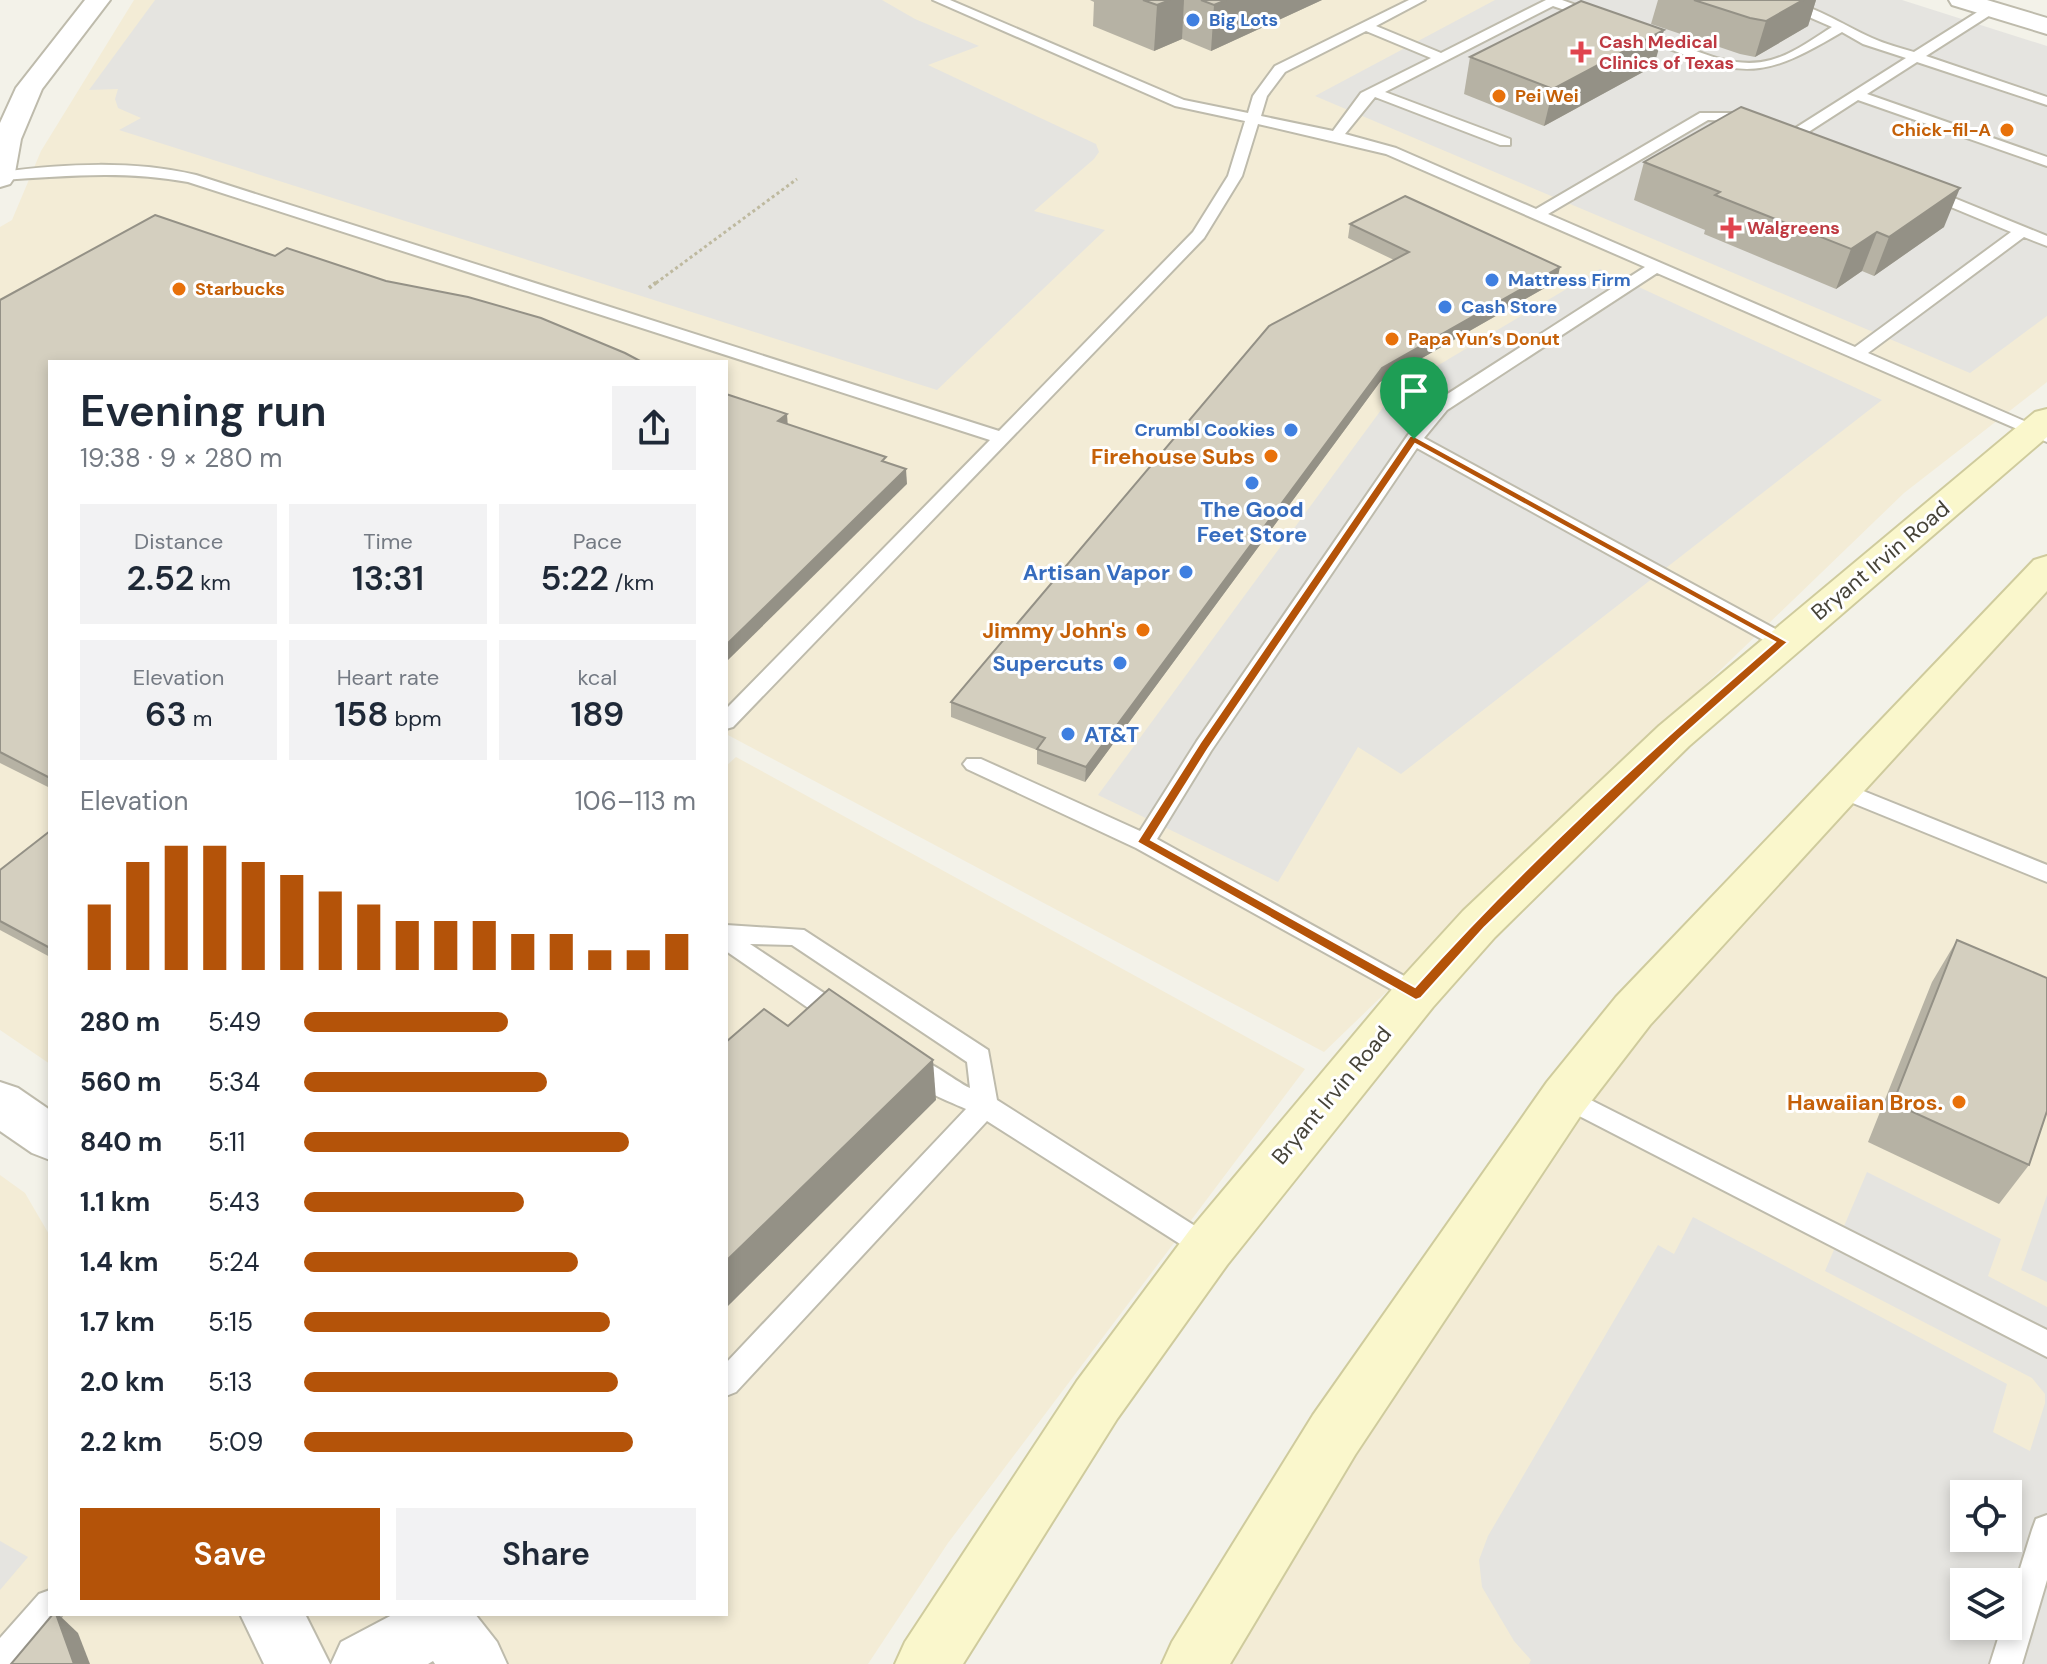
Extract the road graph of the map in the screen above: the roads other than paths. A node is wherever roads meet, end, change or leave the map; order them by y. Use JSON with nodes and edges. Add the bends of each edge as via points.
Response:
{"nodes":[{"id":1,"x":98,"y":0,"type":"edge"},
{"id":2,"x":939,"y":0,"type":"edge"},
{"id":3,"x":1419,"y":0,"type":"edge"},
{"id":4,"x":1776,"y":0,"type":"edge"},
{"id":5,"x":1961,"y":0,"type":"edge"},
{"id":6,"x":1554,"y":1,"type":"edge"},
{"id":7,"x":1991,"y":9,"type":"junction"},
{"id":8,"x":1364,"y":26,"type":"junction"},
{"id":9,"x":2047,"y":26,"type":"edge"},
{"id":10,"x":1840,"y":28,"type":"junction"},
{"id":11,"x":1919,"y":57,"type":"junction"},
{"id":12,"x":1442,"y":58,"type":"junction"},
{"id":13,"x":1374,"y":92,"type":"junction"},
{"id":14,"x":1859,"y":96,"type":"junction"},
{"id":15,"x":2047,"y":101,"type":"edge"},
{"id":16,"x":1253,"y":121,"type":"junction"},
{"id":17,"x":1336,"y":136,"type":"junction"},
{"id":18,"x":1505,"y":142,"type":"dead end"},
{"id":19,"x":2047,"y":162,"type":"edge"},
{"id":20,"x":1,"y":177,"type":"edge"},
{"id":21,"x":1907,"y":184,"type":"edge"},
{"id":22,"x":1537,"y":214,"type":"junction"},
{"id":23,"x":2022,"y":231,"type":"junction"},
{"id":24,"x":2047,"y":241,"type":"edge"},
{"id":25,"x":1656,"y":267,"type":"junction"},
{"id":26,"x":1857,"y":353,"type":"junction"},
{"id":27,"x":2042,"y":429,"type":"edge"},
{"id":28,"x":1003,"y":438,"type":"junction"},
{"id":29,"x":1414,"y":439,"type":"junction"},
{"id":30,"x":2047,"y":568,"type":"edge"},
{"id":31,"x":1783,"y":642,"type":"junction"},
{"id":32,"x":728,"y":720,"type":"edge"},
{"id":33,"x":974,"y":764,"type":"dead end"},
{"id":34,"x":1841,"y":790,"type":"junction"},
{"id":35,"x":1144,"y":842,"type":"junction"},
{"id":36,"x":2047,"y":874,"type":"edge"},
{"id":37,"x":728,"y":937,"type":"edge"},
{"id":38,"x":728,"y":938,"type":"edge"},
{"id":39,"x":1416,"y":994,"type":"junction"},
{"id":40,"x":861,"y":1031,"type":"edge"},
{"id":41,"x":899,"y":1056,"type":"edge"},
{"id":42,"x":1565,"y":1097,"type":"junction"},
{"id":43,"x":0,"y":1103,"type":"edge"},
{"id":44,"x":985,"y":1106,"type":"junction"},
{"id":45,"x":48,"y":1137,"type":"edge"},
{"id":46,"x":1208,"y":1248,"type":"junction"},
{"id":47,"x":2047,"y":1344,"type":"edge"},
{"id":48,"x":728,"y":1381,"type":"edge"},
{"id":49,"x":2047,"y":1530,"type":"edge"},
{"id":50,"x":48,"y":1607,"type":"edge"},
{"id":51,"x":272,"y":1616,"type":"edge"},
{"id":52,"x":451,"y":1629,"type":"edge"},
{"id":53,"x":0,"y":1662,"type":"edge"},
{"id":54,"x":298,"y":1664,"type":"edge"},
{"id":55,"x":363,"y":1664,"type":"edge"},
{"id":56,"x":927,"y":1664,"type":"edge"},
{"id":57,"x":1194,"y":1664,"type":"edge"},
{"id":58,"x":2006,"y":1664,"type":"edge"}],
"edges":[{"from":1,"to":20,"type":"street","via":[[29,88],[7,139]]},
{"from":2,"to":16,"type":"lane","via":[[1180,103]]},
{"from":3,"to":8,"type":"lane"},
{"from":4,"to":10,"type":"lane"},
{"from":5,"to":7,"type":"street"},
{"from":6,"to":10,"type":"lane","via":[[1724,63],[1756,67],[1776,63]]},
{"from":6,"to":12,"type":"lane"},
{"from":7,"to":9,"type":"street"},
{"from":7,"to":11,"type":"lane"},
{"from":8,"to":12,"type":"lane"},
{"from":8,"to":16,"type":"lane","via":[[1280,69],[1260,96]]},
{"from":10,"to":11,"type":"lane"},
{"from":11,"to":14,"type":"lane"},
{"from":11,"to":15,"type":"lane"},
{"from":12,"to":13,"type":"lane"},
{"from":13,"to":17,"type":"lane"},
{"from":13,"to":18,"type":"lane"},
{"from":14,"to":19,"type":"lane"},
{"from":14,"to":22,"type":"lane","via":[[1785,135],[1736,117],[1705,116]]},
{"from":16,"to":17,"type":"lane"},
{"from":16,"to":28,"type":"lane","via":[[1235,176],[1199,235]]},
{"from":17,"to":22,"type":"lane","via":[[1391,151]]},
{"from":20,"to":28,"type":"lane","via":[[129,167],[191,178]]},
{"from":21,"to":23,"type":"lane"},
{"from":22,"to":25,"type":"lane"},
{"from":23,"to":24,"type":"lane"},
{"from":23,"to":26,"type":"lane"},
{"from":25,"to":26,"type":"lane"},
{"from":25,"to":29,"type":"lane","via":[[1441,406]]},
{"from":26,"to":27,"type":"lane"},
{"from":27,"to":31,"type":"main road","name":"Bryant Irvin Road"},
{"from":28,"to":32,"type":"lane"},
{"from":29,"to":31,"type":"lane"},
{"from":29,"to":35,"type":"lane"},
{"from":30,"to":34,"type":"main road"},
{"from":31,"to":39,"type":"main road","name":"Bryant Irvin Road","via":[[1663,747],[1479,924]]},
{"from":33,"to":35,"type":"lane"},
{"from":34,"to":36,"type":"lane"},
{"from":34,"to":42,"type":"main road","via":[[1633,1011]]},
{"from":35,"to":39,"type":"lane"},
{"from":37,"to":44,"type":"lane","via":[[796,936],[979,1057]]},
{"from":38,"to":40,"type":"lane"},
{"from":39,"to":46,"type":"main road","name":"Bryant Irvin Road"},
{"from":41,"to":44,"type":"lane","via":[[943,1087]]},
{"from":42,"to":47,"type":"lane"},
{"from":42,"to":57,"type":"main road","via":[[1334,1435]]},
{"from":43,"to":45,"type":"street"},
{"from":44,"to":46,"type":"lane"},
{"from":44,"to":48,"type":"lane"},
{"from":46,"to":56,"type":"main road","name":"Bryant Irvin Road","via":[[1097,1400]]},
{"from":49,"to":58,"type":"lane"},
{"from":50,"to":53,"type":"lane"},
{"from":51,"to":54,"type":"street"},
{"from":52,"to":55,"type":"street"}]}
